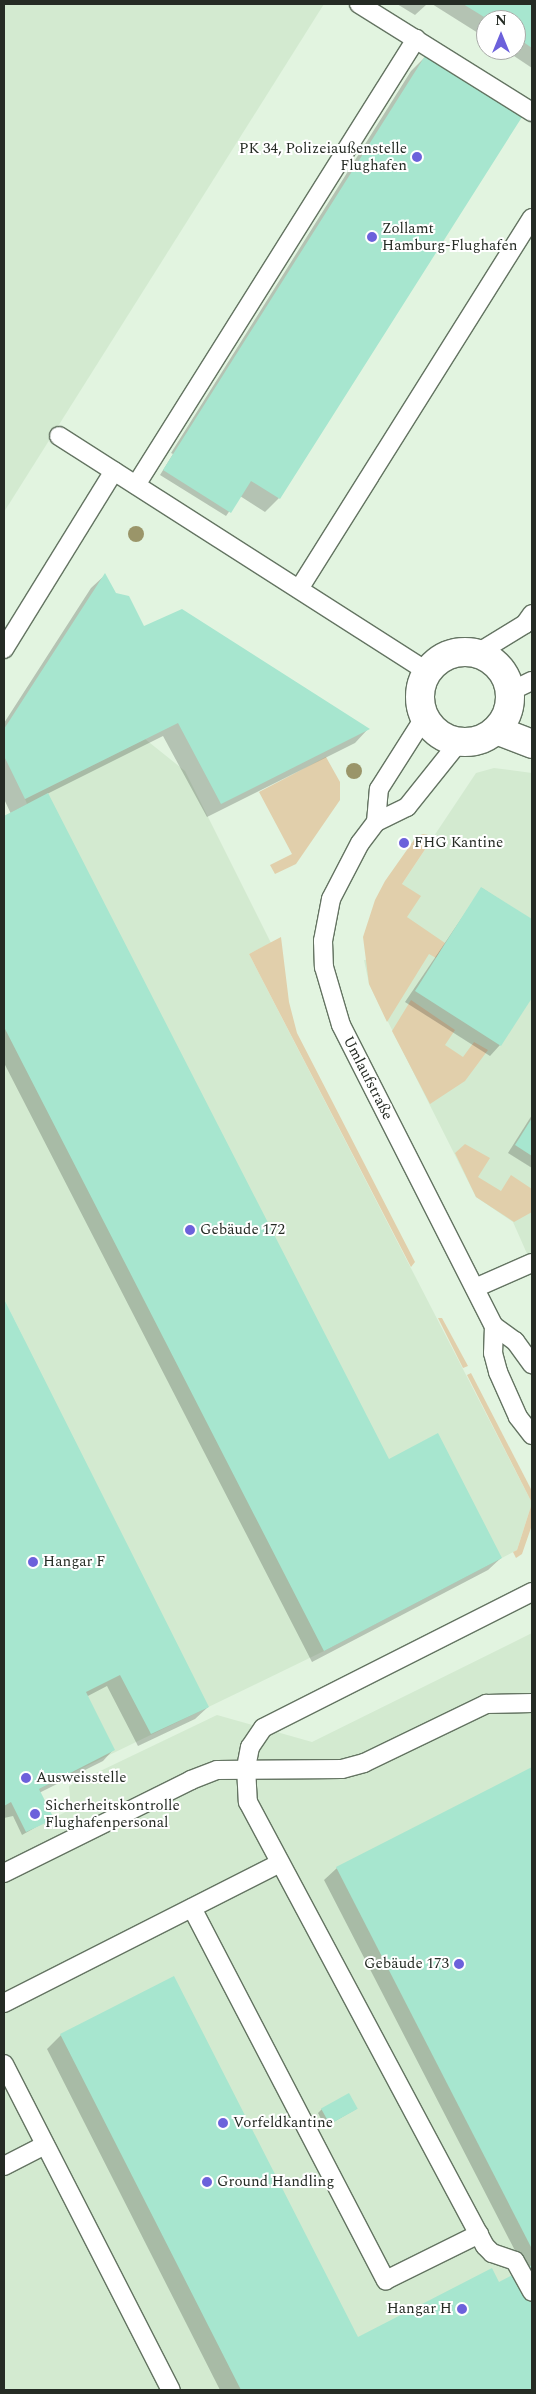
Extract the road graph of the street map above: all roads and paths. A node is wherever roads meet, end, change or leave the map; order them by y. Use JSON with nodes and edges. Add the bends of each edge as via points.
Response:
{"nodes":[{"id":1,"x":359,"y":4,"type":"edge"},
{"id":2,"x":416,"y":39,"type":"junction"},
{"id":3,"x":532,"y":112,"type":"edge"},
{"id":4,"x":532,"y":218,"type":"edge"},
{"id":5,"x":59,"y":436,"type":"dead end"},
{"id":6,"x":114,"y":471,"type":"junction"},
{"id":7,"x":136,"y":485,"type":"junction"},
{"id":8,"x":299,"y":589,"type":"junction"},
{"id":9,"x":532,"y":614,"type":"edge"},
{"id":10,"x":4,"y":649,"type":"edge"},
{"id":11,"x":476,"y":654,"type":"junction"},
{"id":12,"x":428,"y":672,"type":"junction"},
{"id":13,"x":521,"y":693,"type":"edge"},
{"id":14,"x":424,"y":718,"type":"junction"},
{"id":15,"x":496,"y":730,"type":"junction"},
{"id":16,"x":459,"y":742,"type":"junction"},
{"id":17,"x":532,"y":744,"type":"edge"},
{"id":18,"x":376,"y":822,"type":"junction"},
{"id":19,"x":532,"y":1263,"type":"edge"},
{"id":20,"x":474,"y":1288,"type":"junction"},
{"id":21,"x":494,"y":1326,"type":"junction"},
{"id":22,"x":532,"y":1364,"type":"edge"},
{"id":23,"x":532,"y":1435,"type":"edge"},
{"id":24,"x":532,"y":1592,"type":"edge"},
{"id":25,"x":532,"y":1703,"type":"edge"},
{"id":26,"x":246,"y":1767,"type":"junction"},
{"id":27,"x":280,"y":1863,"type":"junction"},
{"id":28,"x":4,"y":1873,"type":"edge"},
{"id":29,"x":192,"y":1908,"type":"junction"},
{"id":30,"x":4,"y":2003,"type":"edge"},
{"id":31,"x":4,"y":2064,"type":"edge"},
{"id":32,"x":45,"y":2145,"type":"junction"},
{"id":33,"x":4,"y":2166,"type":"edge"},
{"id":34,"x":479,"y":2234,"type":"junction"},
{"id":35,"x":532,"y":2292,"type":"edge"},
{"id":36,"x":171,"y":2390,"type":"edge"}],
"edges":[{"from":1,"to":2,"type":"lane"},
{"from":2,"to":3,"type":"lane"},
{"from":2,"to":7,"type":"lane","via":[[167,450]]},
{"from":4,"to":8,"type":"lane"},
{"from":5,"to":6,"type":"lane"},
{"from":6,"to":7,"type":"lane"},
{"from":6,"to":10,"type":"lane"},
{"from":7,"to":8,"type":"lane"},
{"from":8,"to":12,"type":"lane"},
{"from":9,"to":11,"type":"lane","via":[[525,624]]},
{"from":11,"to":12,"type":"street","via":[[458,652],[441,659]]},
{"from":11,"to":13,"type":"street","via":[[500,669]]},
{"from":12,"to":14,"type":"street","via":[[421,686]]},
{"from":13,"to":15,"type":"street"},
{"from":14,"to":16,"type":"street","via":[[433,730]]},
{"from":14,"to":18,"type":"lane","name":"Umlaufstraße","via":[[379,789]]},
{"from":15,"to":16,"type":"street","via":[[486,738]]},
{"from":15,"to":17,"type":"street"},
{"from":16,"to":18,"type":"lane","via":[[407,807]]},
{"from":18,"to":20,"type":"lane","name":"Umlaufstraße","via":[[331,899],[324,941],[328,986],[341,1025]]},
{"from":19,"to":20,"type":"lane"},
{"from":20,"to":21,"type":"lane","name":"Umlaufstraße"},
{"from":21,"to":22,"type":"lane","name":"Umlaufstraße","via":[[515,1341]]},
{"from":21,"to":23,"type":"lane","name":"Umlaufstraße","via":[[493,1353],[498,1372],[518,1417]]},
{"from":24,"to":26,"type":"lane","via":[[263,1728],[250,1747]]},
{"from":25,"to":26,"type":"lane","via":[[486,1704],[364,1763],[342,1769]]},
{"from":26,"to":27,"type":"lane","via":[[248,1802]]},
{"from":26,"to":28,"type":"lane","via":[[217,1770],[191,1780]]},
{"from":27,"to":29,"type":"lane"},
{"from":27,"to":34,"type":"lane"},
{"from":29,"to":30,"type":"lane"},
{"from":29,"to":34,"type":"lane","via":[[386,2280]]},
{"from":31,"to":32,"type":"lane"},
{"from":32,"to":33,"type":"lane"},
{"from":32,"to":36,"type":"lane"},
{"from":34,"to":35,"type":"lane","via":[[492,2253],[515,2261]]}]}
